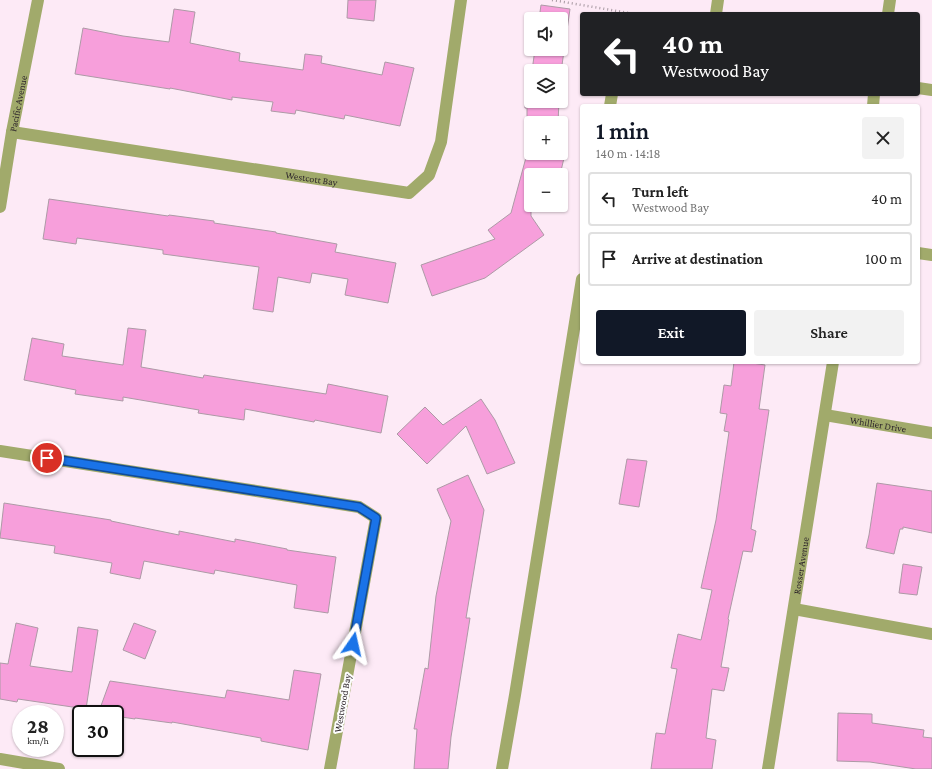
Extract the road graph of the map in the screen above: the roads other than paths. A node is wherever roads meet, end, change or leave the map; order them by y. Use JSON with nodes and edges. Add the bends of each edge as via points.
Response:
{"nodes":[{"id":1,"x":38,"y":0,"type":"edge"},
{"id":2,"x":461,"y":0,"type":"edge"},
{"id":3,"x":718,"y":0,"type":"edge"},
{"id":4,"x":890,"y":0,"type":"edge"},
{"id":5,"x":716,"y":12,"type":"edge"},
{"id":6,"x":888,"y":12,"type":"edge"},
{"id":7,"x":920,"y":88,"type":"edge"},
{"id":8,"x":932,"y":90,"type":"edge"},
{"id":9,"x":12,"y":132,"type":"junction"},
{"id":10,"x":0,"y":208,"type":"edge"},
{"id":11,"x":920,"y":253,"type":"edge"},
{"id":12,"x":932,"y":255,"type":"edge"},
{"id":13,"x":580,"y":291,"type":"edge"},
{"id":14,"x":833,"y":364,"type":"edge"},
{"id":15,"x":825,"y":415,"type":"junction"},
{"id":16,"x":932,"y":433,"type":"edge"},
{"id":17,"x":0,"y":451,"type":"edge"},
{"id":18,"x":794,"y":609,"type":"junction"},
{"id":19,"x":932,"y":634,"type":"edge"},
{"id":20,"x":0,"y":759,"type":"edge"},
{"id":21,"x":59,"y":769,"type":"edge"},
{"id":22,"x":330,"y":769,"type":"edge"},
{"id":23,"x":502,"y":769,"type":"edge"},
{"id":24,"x":768,"y":769,"type":"edge"}],
"edges":[{"from":1,"to":9,"type":"street","name":"Pacific Avenue"},
{"from":2,"to":9,"type":"street","name":"Westcott Bay","via":[[441,142],[429,175],[409,193]]},
{"from":3,"to":5,"type":"street"},
{"from":4,"to":6,"type":"street"},
{"from":7,"to":8,"type":"street"},
{"from":9,"to":10,"type":"street","name":"Pacific Avenue"},
{"from":11,"to":12,"type":"street"},
{"from":13,"to":23,"type":"street"},
{"from":14,"to":15,"type":"street","name":"Rosser Avenue"},
{"from":15,"to":16,"type":"street","name":"Whillier Drive"},
{"from":15,"to":18,"type":"street","name":"Rosser Avenue"},
{"from":17,"to":22,"type":"street","name":"Westwood Bay","via":[[359,507],[376,518]]},
{"from":18,"to":19,"type":"street"},
{"from":18,"to":24,"type":"street","name":"Rosser Avenue"},
{"from":20,"to":21,"type":"street"}]}
